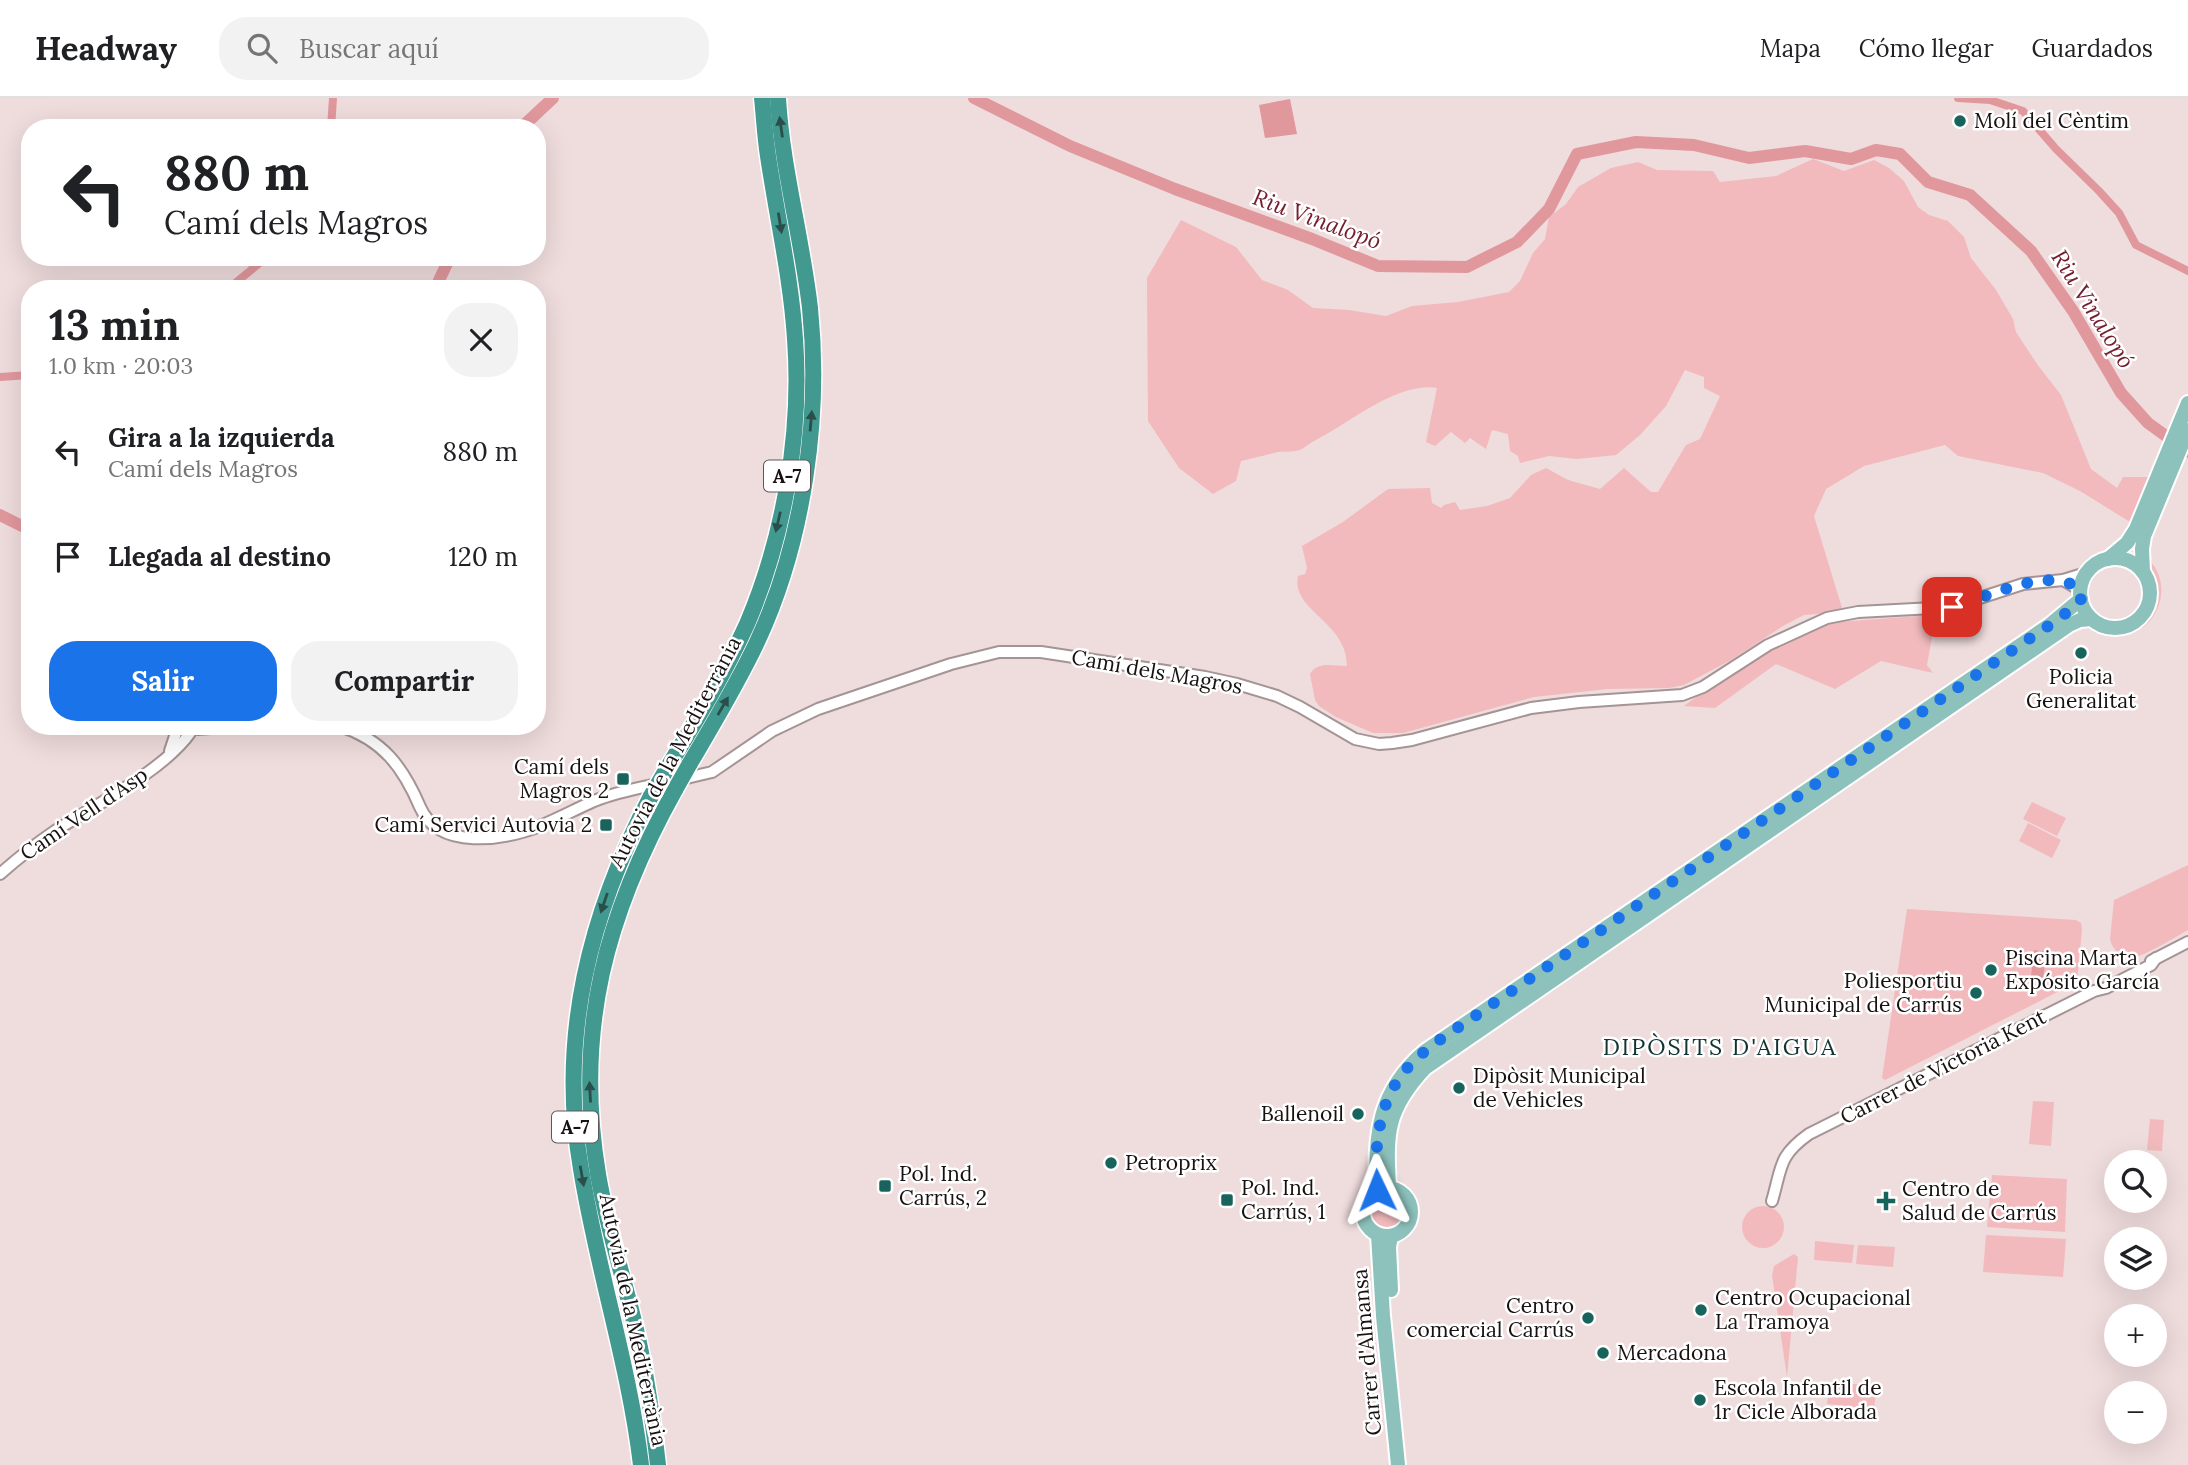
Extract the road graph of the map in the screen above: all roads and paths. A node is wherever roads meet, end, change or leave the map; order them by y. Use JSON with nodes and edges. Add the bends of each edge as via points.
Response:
{"nodes":[{"id":1,"x":762,"y":98,"type":"edge"},
{"id":2,"x":778,"y":98,"type":"edge"},
{"id":3,"x":2188,"y":403,"type":"edge"},
{"id":4,"x":2188,"y":430,"type":"edge"},
{"id":5,"x":2108,"y":559,"type":"junction"},
{"id":6,"x":2143,"y":572,"type":"junction"},
{"id":7,"x":2087,"y":573,"type":"junction"},
{"id":8,"x":2063,"y":580,"type":"junction"},
{"id":9,"x":2080,"y":595,"type":"junction"},
{"id":10,"x":2092,"y":619,"type":"junction"},
{"id":11,"x":175,"y":735,"type":"edge"},
{"id":12,"x":191,"y":735,"type":"edge"},
{"id":13,"x":361,"y":735,"type":"edge"},
{"id":14,"x":169,"y":755,"type":"junction"},
{"id":15,"x":0,"y":874,"type":"edge"},
{"id":16,"x":2186,"y":943,"type":"edge"},
{"id":17,"x":1383,"y":1189,"type":"junction"},
{"id":18,"x":1772,"y":1201,"type":"dead end"},
{"id":19,"x":1385,"y":1236,"type":"junction"},
{"id":20,"x":638,"y":1441,"type":"junction"},
{"id":21,"x":636,"y":1465,"type":"edge"},
{"id":22,"x":641,"y":1465,"type":"edge"},
{"id":23,"x":659,"y":1465,"type":"edge"},
{"id":24,"x":1398,"y":1465,"type":"edge"},
{"id":25,"x":1407,"y":1465,"type":"edge"}],
"edges":[{"from":1,"to":20,"type":"highway","name":"Autovia de la Mediterrània","number":"A-7","one_way":true,"bridge":true,"via":[[796,341],[795,407],[778,525],[757,599],[734,652],[628,840],[588,957],[574,1051],[574,1119],[580,1167]]},
{"from":23,"to":2,"type":"highway","name":"Autovia de la Mediterrània","number":"A-7","one_way":true,"bridge":true,"via":[[646,1377],[598,1176],[589,1075],[596,997],[638,862],[733,690],[769,614],[806,472],[813,357]]},
{"from":3,"to":5,"type":"main road","via":[[2136,529]]},
{"from":4,"to":6,"type":"main road","via":[[2144,536]]},
{"from":5,"to":6,"type":"main road","via":[[2130,561]]},
{"from":5,"to":7,"type":"main road"},
{"from":6,"to":10,"type":"main road","via":[[2150,595],[2140,617],[2120,628]]},
{"from":7,"to":8,"type":"street","name":"Camí dels Magros"},
{"from":7,"to":9,"type":"main road"},
{"from":8,"to":9,"type":"street"},
{"from":8,"to":13,"type":"street","name":"Camí dels Magros","via":[[2023,584],[1952,607],[1827,618],[1778,640],[1682,695],[1531,708],[1412,740],[1379,744],[1355,738],[1277,696],[1237,684],[1041,652],[999,652],[928,671],[794,719],[712,772],[623,791],[538,827],[491,837],[452,836],[434,827],[390,755]]},
{"from":9,"to":10,"type":"main road"},
{"from":9,"to":17,"type":"main road","via":[[2073,608],[2051,624],[1413,1061],[1395,1084],[1376,1144]]},
{"from":10,"to":17,"type":"main road","via":[[2069,625],[1425,1068],[1399,1102],[1388,1132]]},
{"from":11,"to":14,"type":"street","name":"Camí Vell d'Asp"},
{"from":12,"to":14,"type":"street","name":"Camí Vell d'Asp"},
{"from":14,"to":15,"type":"street","name":"Camí Vell d'Asp","via":[[35,845]]},
{"from":16,"to":18,"type":"street","name":"Carrer de Victoria Kent","via":[[1809,1134],[1787,1152]]},
{"from":17,"to":19,"type":"main road","via":[[1365,1202],[1363,1213],[1368,1227]]},
{"from":17,"to":19,"type":"main road","via":[[1397,1189],[1407,1197],[1412,1212],[1402,1232]]},
{"from":19,"to":24,"type":"main road","name":"Carrer d'Almansa","via":[[1383,1316]]},
{"from":19,"to":25,"type":"main road"},
{"from":20,"to":21,"type":"highway"},
{"from":20,"to":22,"type":"highway","name":"Autovia de la Mediterrània","number":"A-7"}]}
